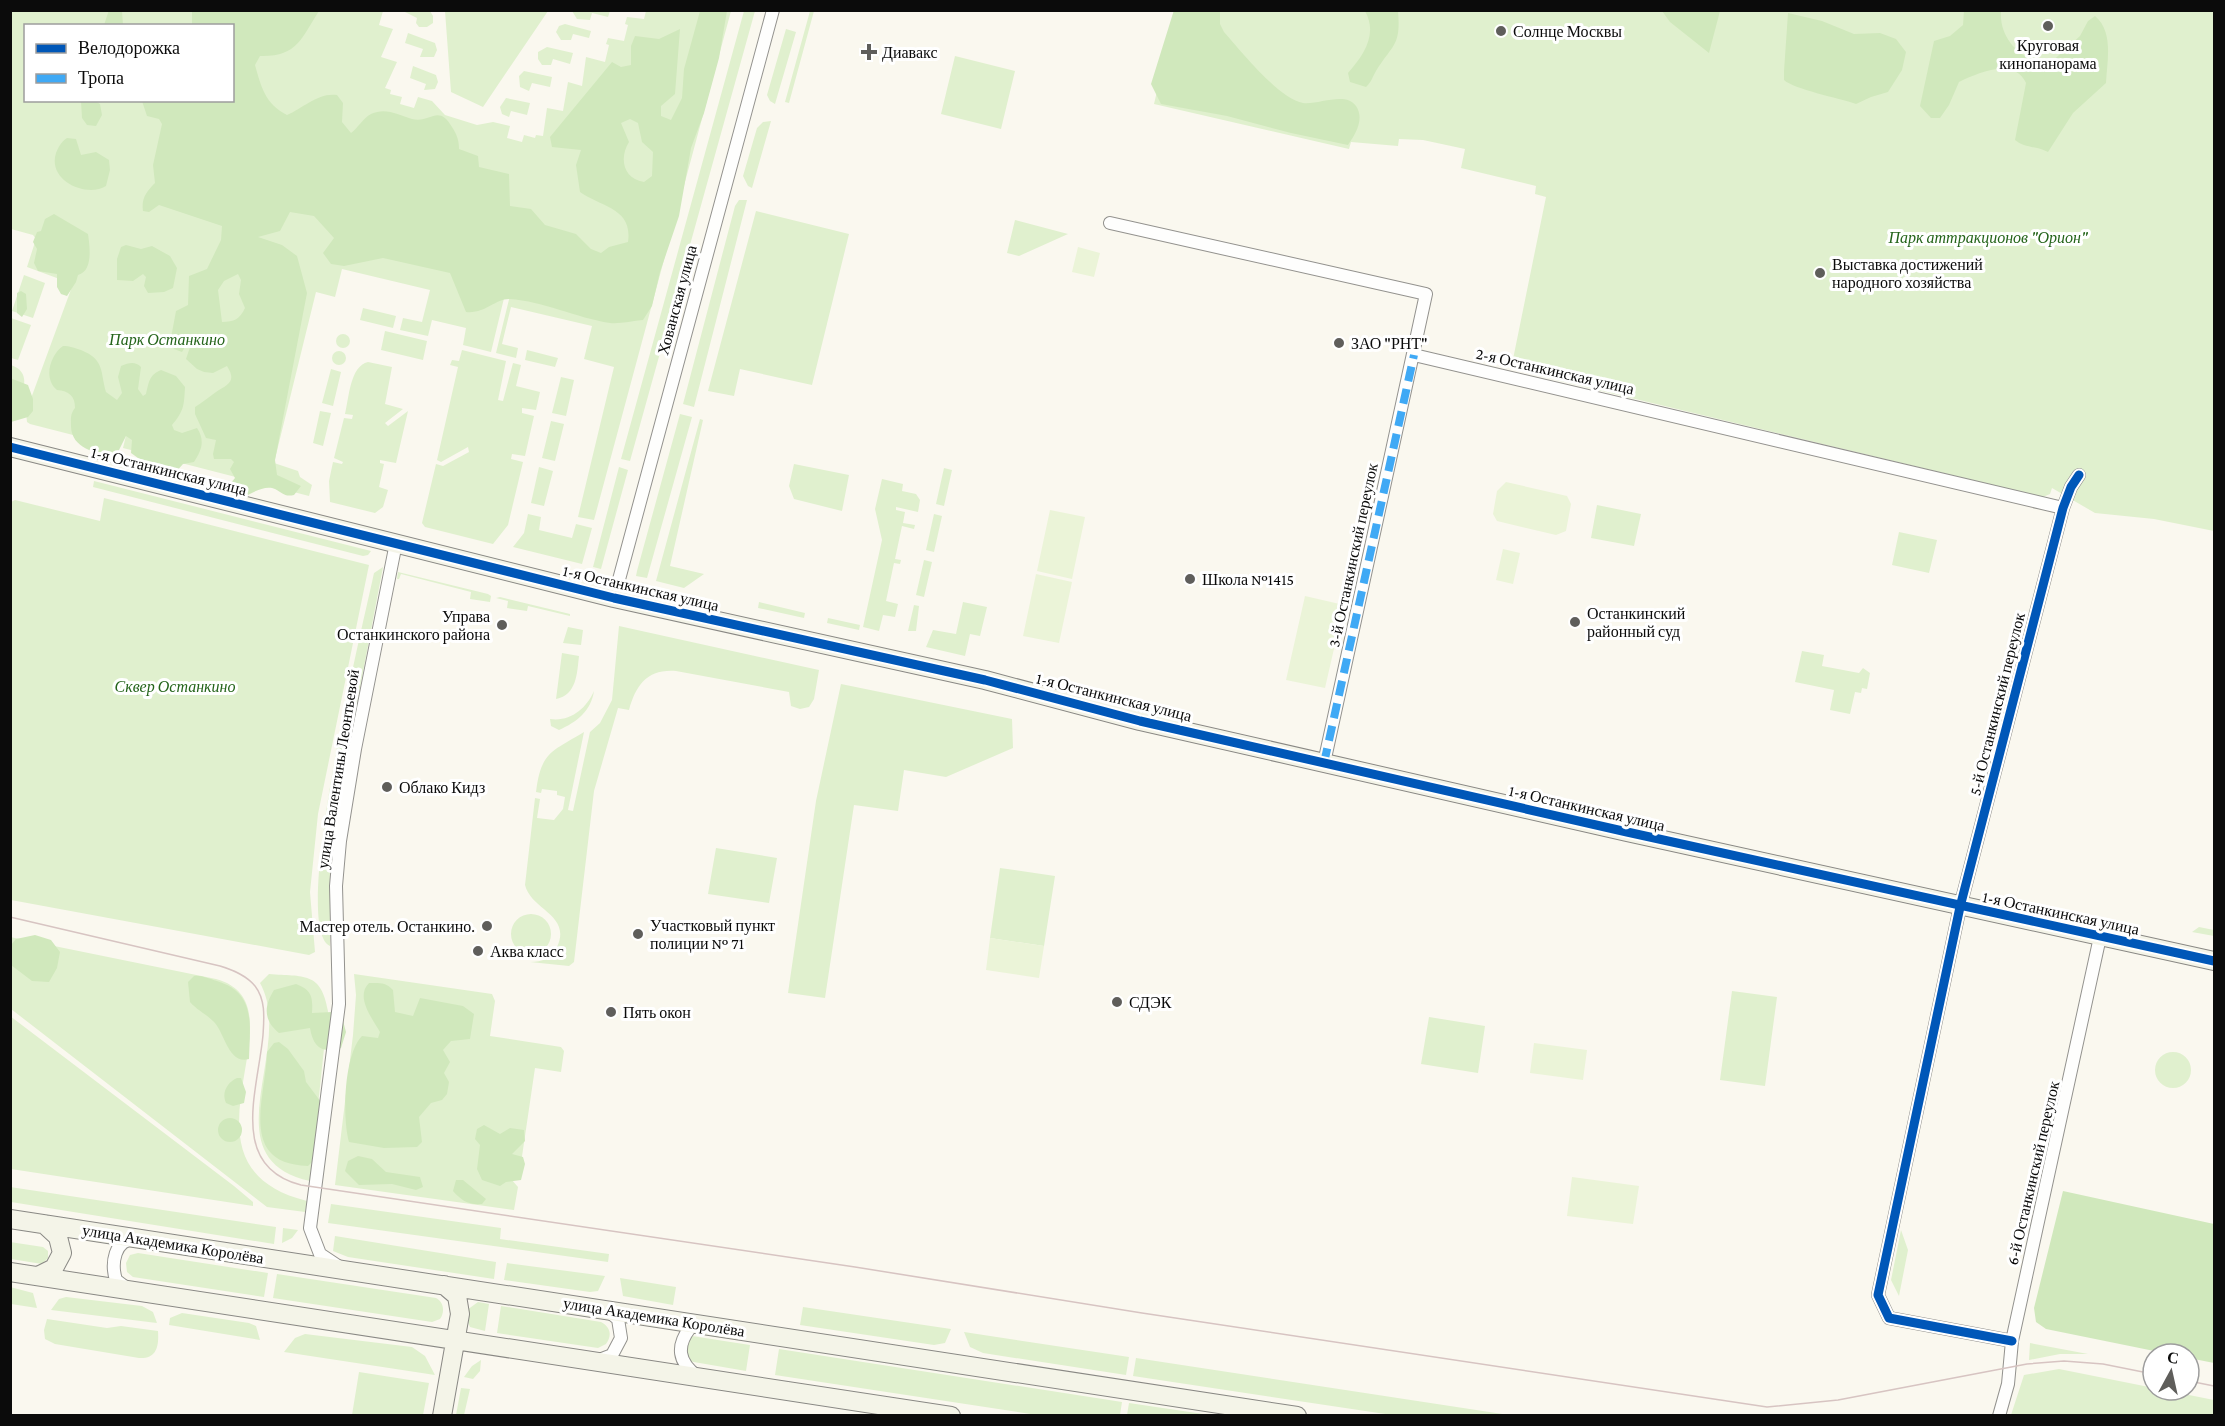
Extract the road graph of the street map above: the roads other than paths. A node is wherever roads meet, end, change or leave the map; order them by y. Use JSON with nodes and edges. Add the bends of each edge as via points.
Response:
{"nodes":[{"id":1,"x":773,"y":10,"type":"edge"},
{"id":2,"x":1110,"y":223,"type":"dead end"},
{"id":3,"x":1414,"y":355,"type":"junction"},
{"id":4,"x":10,"y":447,"type":"edge"},
{"id":5,"x":2079,"y":475,"type":"dead end"},
{"id":6,"x":2063,"y":508,"type":"junction"},
{"id":7,"x":396,"y":543,"type":"junction"},
{"id":8,"x":614,"y":598,"type":"junction"},
{"id":9,"x":1324,"y":763,"type":"junction"},
{"id":10,"x":1960,"y":907,"type":"junction"},
{"id":11,"x":2100,"y":937,"type":"junction"},
{"id":12,"x":2214,"y":961,"type":"edge"},
{"id":13,"x":10,"y":1219,"type":"edge"},
{"id":14,"x":44,"y":1224,"type":"junction"},
{"id":15,"x":140,"y":1239,"type":"junction"},
{"id":16,"x":347,"y":1270,"type":"junction"},
{"id":17,"x":10,"y":1272,"type":"edge"},
{"id":18,"x":38,"y":1276,"type":"junction"},
{"id":19,"x":444,"y":1285,"type":"junction"},
{"id":20,"x":131,"y":1290,"type":"junction"},
{"id":21,"x":599,"y":1308,"type":"junction"},
{"id":22,"x":706,"y":1325,"type":"junction"},
{"id":23,"x":456,"y":1340,"type":"junction"},
{"id":24,"x":2012,"y":1341,"type":"junction"},
{"id":25,"x":595,"y":1360,"type":"junction"},
{"id":26,"x":699,"y":1377,"type":"junction"},
{"id":27,"x":442,"y":1416,"type":"edge"},
{"id":28,"x":951,"y":1416,"type":"edge"},
{"id":29,"x":1297,"y":1416,"type":"edge"},
{"id":30,"x":1999,"y":1416,"type":"edge"}],
"edges":[{"from":1,"to":8,"type":"street","name":"Хованская улица"},
{"from":2,"to":3,"type":"street","via":[[1426,294]]},
{"from":3,"to":6,"type":"street","name":"2-я Останкинская улица"},
{"from":3,"to":9,"type":"street","name":"3-й Останкинский переулок"},
{"from":4,"to":7,"type":"main road","name":"1-я Останкинская улица"},
{"from":5,"to":6,"type":"street","name":"5-й Останкинский переулок"},
{"from":6,"to":10,"type":"street","name":"5-й Останкинский переулок"},
{"from":7,"to":8,"type":"main road","name":"1-я Останкинская улица"},
{"from":7,"to":16,"type":"street","name":"улица Валентины Леонтьевой","via":[[340,841],[336,885],[338,1016],[310,1228],[320,1254]]},
{"from":8,"to":9,"type":"main road","name":"1-я Останкинская улица","via":[[985,680]]},
{"from":9,"to":10,"type":"main road","name":"1-я Останкинская улица"},
{"from":10,"to":11,"type":"main road","name":"1-я Останкинская улица"},
{"from":10,"to":24,"type":"street","name":"5-й Останкинский переулок","via":[[1878,1295],[1889,1318]]},
{"from":11,"to":12,"type":"main road","name":"1-я Останкинская улица"},
{"from":11,"to":24,"type":"street","name":"6-й Останкинский переулок"},
{"from":13,"to":14,"type":"main road","name":"улица Академика Королёва"},
{"from":14,"to":15,"type":"main road","name":"улица Академика Королёва"},
{"from":14,"to":18,"type":"main road","via":[[58,1237],[62,1254],[54,1268]]},
{"from":15,"to":16,"type":"main road","name":"улица Академика Королёва"},
{"from":15,"to":20,"type":"street","via":[[122,1244],[113,1263],[116,1280]]},
{"from":16,"to":19,"type":"main road","name":"улица Академика Королёва"},
{"from":17,"to":18,"type":"main road"},
{"from":18,"to":20,"type":"main road"},
{"from":19,"to":21,"type":"main road","name":"улица Академика Королёва"},
{"from":19,"to":23,"type":"main road","via":[[460,1304]]},
{"from":20,"to":23,"type":"main road"},
{"from":21,"to":22,"type":"main road","name":"улица Академика Королёва"},
{"from":21,"to":25,"type":"street","via":[[613,1312],[621,1338],[612,1355]]},
{"from":22,"to":26,"type":"street","via":[[690,1328],[681,1345],[685,1366]]},
{"from":22,"to":29,"type":"main road","name":"улица Академика Королёва"},
{"from":23,"to":25,"type":"main road"},
{"from":23,"to":27,"type":"main road"},
{"from":24,"to":30,"type":"street","name":"6-й Останкинский переулок","via":[[2008,1384]]},
{"from":25,"to":26,"type":"main road"},
{"from":26,"to":28,"type":"main road"}]}
